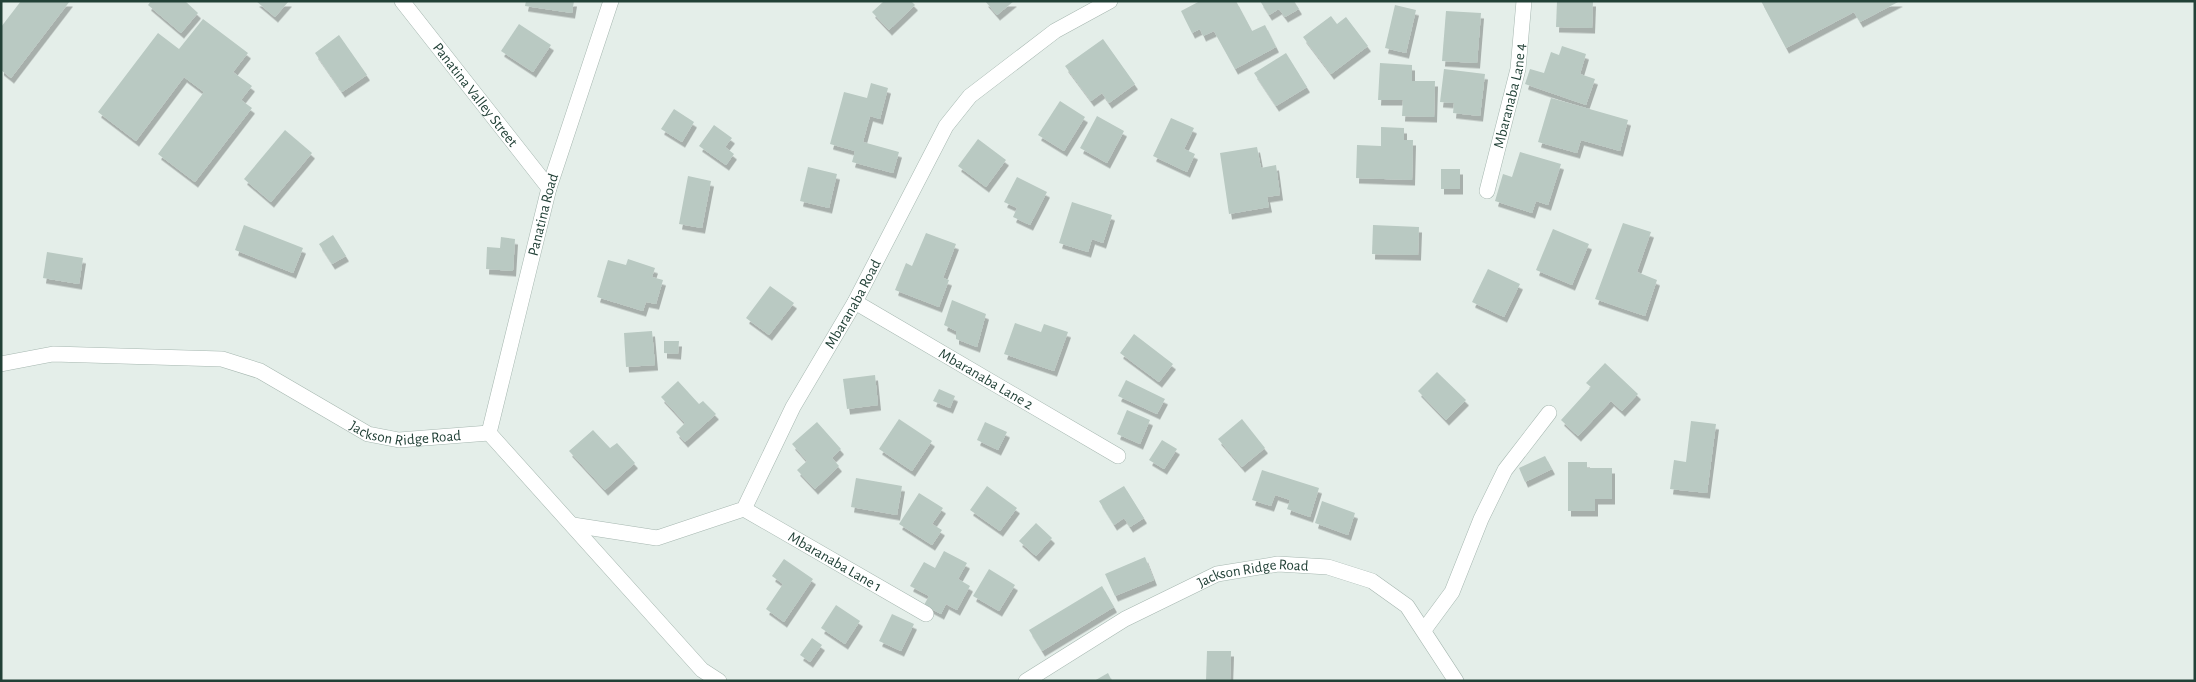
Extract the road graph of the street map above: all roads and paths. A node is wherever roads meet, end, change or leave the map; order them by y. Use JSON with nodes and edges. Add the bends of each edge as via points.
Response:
{"nodes":[{"id":1,"x":402,"y":1,"type":"edge"},
{"id":2,"x":611,"y":1,"type":"edge"},
{"id":3,"x":1110,"y":1,"type":"edge"},
{"id":4,"x":1524,"y":1,"type":"edge"},
{"id":5,"x":549,"y":188,"type":"junction"},
{"id":6,"x":1487,"y":191,"type":"dead end"},
{"id":7,"x":855,"y":302,"type":"junction"},
{"id":8,"x":1,"y":364,"type":"edge"},
{"id":9,"x":1549,"y":413,"type":"dead end"},
{"id":10,"x":489,"y":433,"type":"junction"},
{"id":11,"x":1118,"y":456,"type":"dead end"},
{"id":12,"x":744,"y":510,"type":"junction"},
{"id":13,"x":573,"y":525,"type":"junction"},
{"id":14,"x":926,"y":614,"type":"dead end"},
{"id":15,"x":1424,"y":630,"type":"junction"},
{"id":16,"x":719,"y":681,"type":"edge"},
{"id":17,"x":1026,"y":681,"type":"edge"},
{"id":18,"x":1456,"y":681,"type":"edge"}],
"edges":[{"from":1,"to":5,"type":"street","name":"Panatina Valley Street"},
{"from":2,"to":5,"type":"street","name":"Panatina Road"},
{"from":3,"to":7,"type":"street","name":"Mbaranaba Road","via":[[1055,31],[970,96],[946,126]]},
{"from":4,"to":6,"type":"street","name":"Mbaranaba Lane 4","via":[[1518,68]]},
{"from":5,"to":10,"type":"street","name":"Panatina Road"},
{"from":7,"to":11,"type":"street","name":"Mbaranaba Lane 2"},
{"from":7,"to":12,"type":"street","name":"Mbaranaba Road","via":[[793,407]]},
{"from":8,"to":10,"type":"street","name":"Jackson Ridge Road","via":[[53,354],[222,359],[260,371],[368,434],[399,440]]},
{"from":9,"to":15,"type":"street","via":[[1505,470],[1452,592]]},
{"from":10,"to":13,"type":"street"},
{"from":12,"to":13,"type":"street","via":[[657,538]]},
{"from":12,"to":14,"type":"street","name":"Mbaranaba Lane 1"},
{"from":13,"to":16,"type":"street","via":[[702,670]]},
{"from":15,"to":17,"type":"street","name":"Jackson Ridge Road","via":[[1407,606],[1372,581],[1328,566],[1278,564],[1217,574],[1125,619]]},
{"from":15,"to":18,"type":"street","name":"Jackson Ridge Road"}]}
